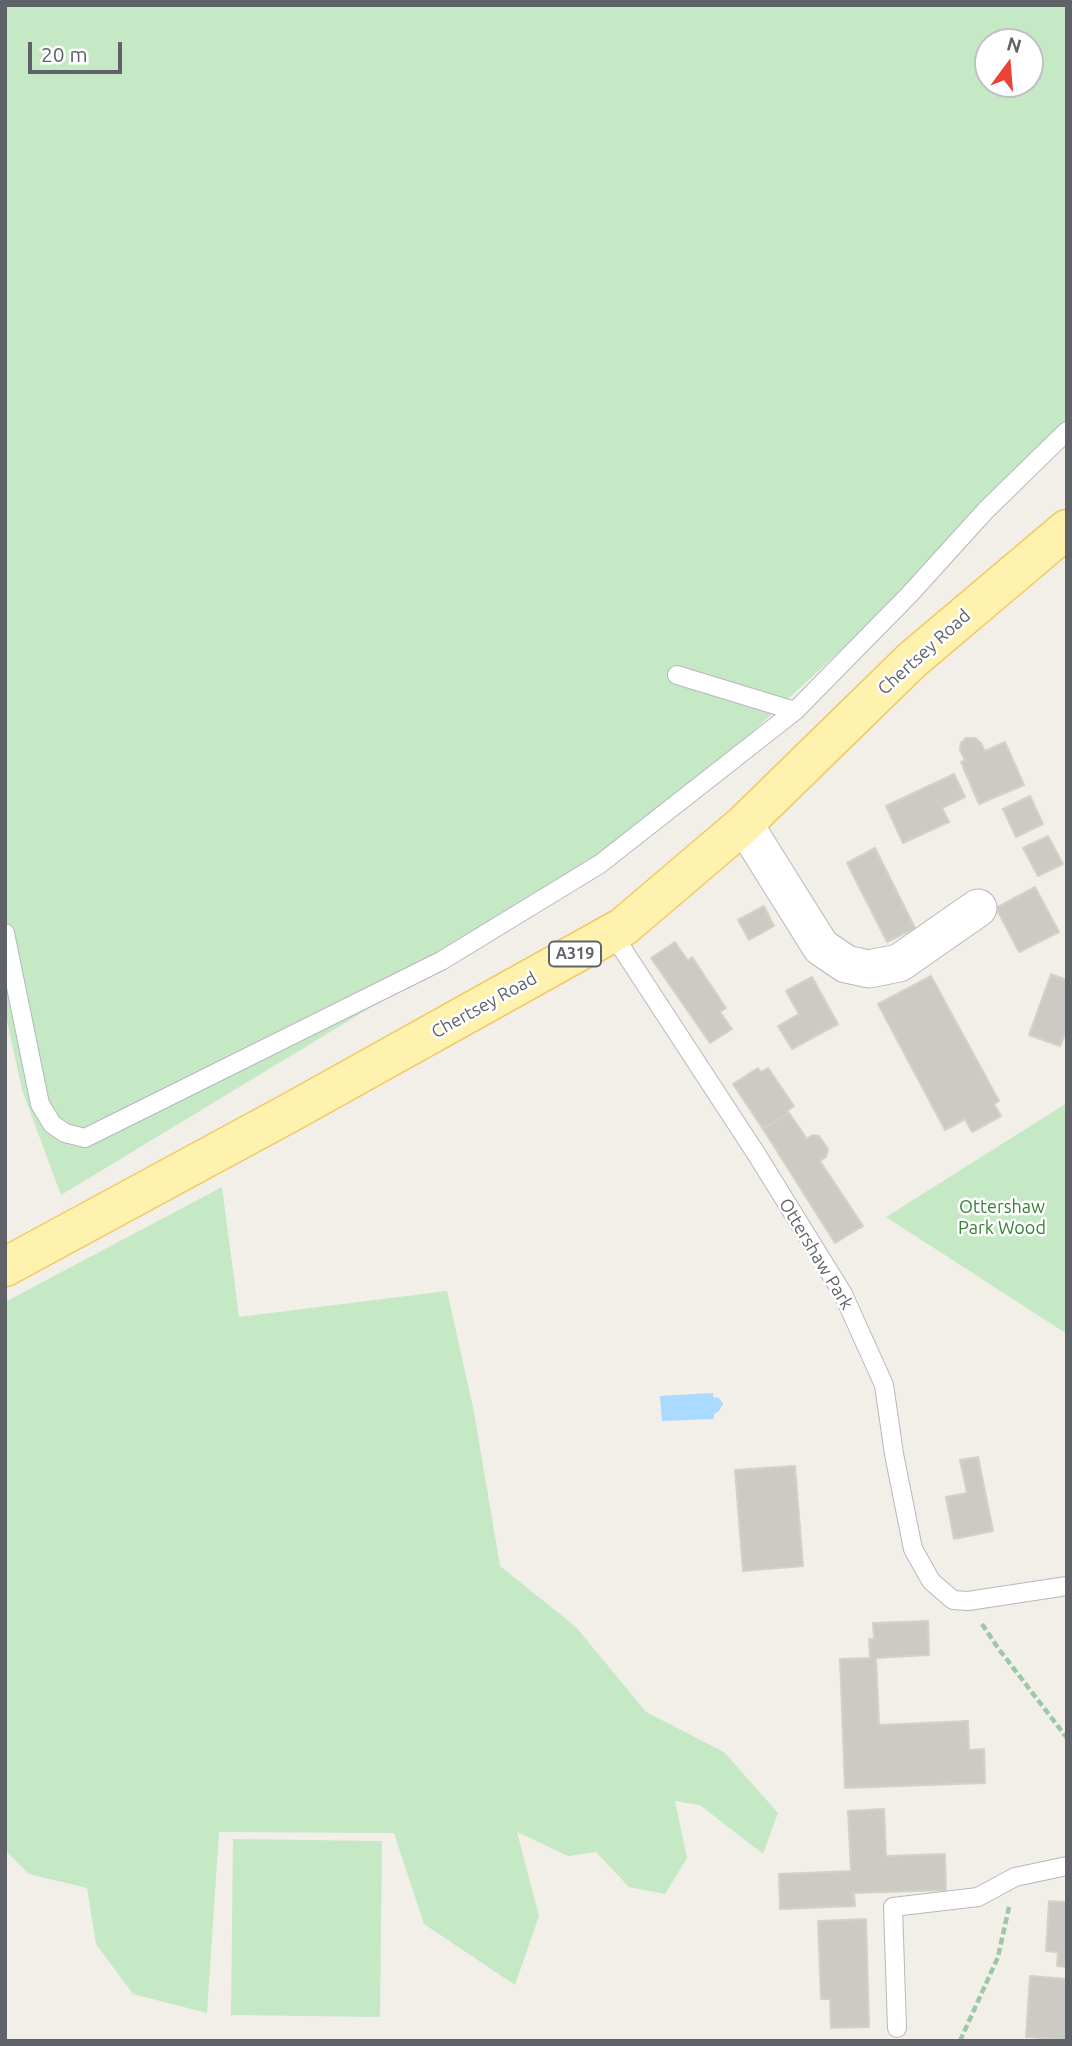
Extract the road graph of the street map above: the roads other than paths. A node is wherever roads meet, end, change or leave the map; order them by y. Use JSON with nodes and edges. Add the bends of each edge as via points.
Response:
{"nodes":[{"id":1,"x":1067,"y":431,"type":"edge"},
{"id":2,"x":1067,"y":530,"type":"edge"},
{"id":3,"x":677,"y":675,"type":"dead end"},
{"id":4,"x":796,"y":712,"type":"junction"},
{"id":5,"x":744,"y":824,"type":"junction"},
{"id":6,"x":978,"y":908,"type":"dead end"},
{"id":7,"x":5,"y":933,"type":"edge"},
{"id":8,"x":612,"y":933,"type":"junction"},
{"id":9,"x":5,"y":1267,"type":"edge"},
{"id":10,"x":1067,"y":1586,"type":"edge"},
{"id":11,"x":1067,"y":1866,"type":"edge"},
{"id":12,"x":897,"y":2028,"type":"dead end"}],
"edges":[{"from":1,"to":4,"type":"lane"},
{"from":2,"to":5,"type":"main road","name":"Chertsey Road","number":"A319","via":[[912,660]]},
{"from":3,"to":4,"type":"lane"},
{"from":4,"to":7,"type":"lane","via":[[600,864],[440,961],[85,1138],[52,1124],[40,1104]]},
{"from":5,"to":6,"type":"street","via":[[821,947],[846,964],[869,969],[899,963]]},
{"from":5,"to":8,"type":"main road","name":"Chertsey Road","number":"A319"},
{"from":8,"to":9,"type":"main road","name":"Chertsey Road","number":"A319"},
{"from":8,"to":10,"type":"lane","name":"Ottershaw Park","via":[[843,1294],[884,1385],[913,1549],[931,1581],[953,1600],[968,1601]]},
{"from":11,"to":12,"type":"lane","via":[[1015,1877],[978,1897],[893,1907]]}]}
